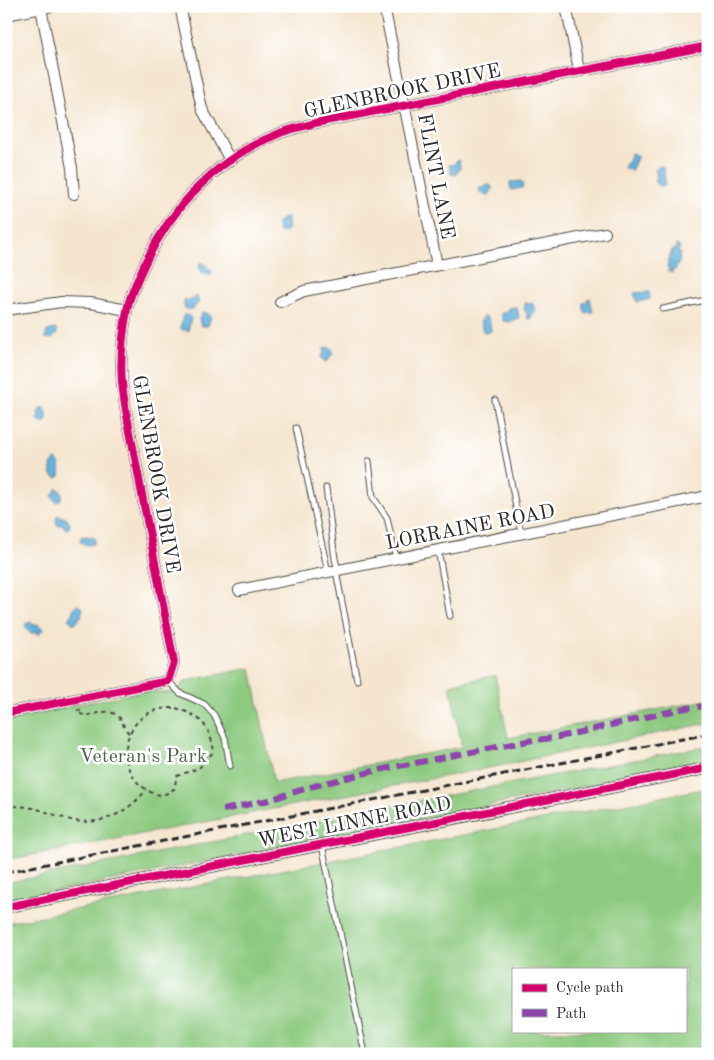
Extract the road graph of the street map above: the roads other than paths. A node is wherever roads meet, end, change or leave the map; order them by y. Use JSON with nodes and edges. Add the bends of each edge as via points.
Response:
{"nodes":[{"id":1,"x":52,"y":6,"type":"edge"},
{"id":2,"x":180,"y":6,"type":"edge"},
{"id":3,"x":384,"y":6,"type":"edge"},
{"id":4,"x":566,"y":6,"type":"edge"},
{"id":5,"x":41,"y":8,"type":"junction"},
{"id":6,"x":6,"y":15,"type":"edge"},
{"id":7,"x":708,"y":46,"type":"edge"},
{"id":8,"x":579,"y":70,"type":"junction"},
{"id":9,"x":405,"y":105,"type":"junction"},
{"id":10,"x":230,"y":160,"type":"junction"},
{"id":11,"x":74,"y":194,"type":"dead end"},
{"id":12,"x":605,"y":233,"type":"dead end"},
{"id":13,"x":437,"y":266,"type":"junction"},
{"id":14,"x":280,"y":302,"type":"dead end"},
{"id":15,"x":708,"y":302,"type":"edge"},
{"id":16,"x":663,"y":309,"type":"dead end"},
{"id":17,"x":6,"y":310,"type":"edge"},
{"id":18,"x":127,"y":310,"type":"junction"},
{"id":19,"x":495,"y":400,"type":"dead end"},
{"id":20,"x":296,"y":428,"type":"dead end"},
{"id":21,"x":369,"y":461,"type":"dead end"},
{"id":22,"x":326,"y":488,"type":"dead end"},
{"id":23,"x":708,"y":496,"type":"edge"},
{"id":24,"x":520,"y":533,"type":"junction"},
{"id":25,"x":438,"y":550,"type":"junction"},
{"id":26,"x":396,"y":558,"type":"junction"},
{"id":27,"x":334,"y":571,"type":"junction"},
{"id":28,"x":239,"y":590,"type":"dead end"},
{"id":29,"x":450,"y":616,"type":"dead end"},
{"id":30,"x":357,"y":680,"type":"dead end"},
{"id":31,"x":168,"y":681,"type":"junction"},
{"id":32,"x":6,"y":714,"type":"edge"},
{"id":33,"x":230,"y":766,"type":"dead end"},
{"id":34,"x":708,"y":768,"type":"edge"},
{"id":35,"x":322,"y":844,"type":"junction"},
{"id":36,"x":6,"y":907,"type":"edge"},
{"id":37,"x":365,"y":1054,"type":"edge"}],
"edges":[{"from":1,"to":5,"type":"street"},
{"from":2,"to":10,"type":"street","via":[[202,110]]},
{"from":3,"to":9,"type":"street","name":"FLINT LANE"},
{"from":4,"to":8,"type":"street"},
{"from":5,"to":6,"type":"street"},
{"from":5,"to":11,"type":"street","via":[[72,168]]},
{"from":7,"to":8,"type":"street","name":"GLENBROOK DRIVE"},
{"from":8,"to":9,"type":"street","name":"GLENBROOK DRIVE"},
{"from":9,"to":10,"type":"street","name":"GLENBROOK DRIVE","via":[[278,134]]},
{"from":9,"to":13,"type":"street","name":"FLINT LANE"},
{"from":10,"to":18,"type":"street","name":"GLENBROOK DRIVE","via":[[200,183],[158,236],[130,296]]},
{"from":12,"to":13,"type":"street"},
{"from":13,"to":14,"type":"street","via":[[304,291]]},
{"from":15,"to":16,"type":"lane"},
{"from":17,"to":18,"type":"street","via":[[62,302]]},
{"from":18,"to":31,"type":"street","name":"GLENBROOK DRIVE","via":[[122,381],[174,662]]},
{"from":19,"to":24,"type":"lane"},
{"from":20,"to":27,"type":"lane"},
{"from":21,"to":26,"type":"lane","via":[[373,498],[387,518]]},
{"from":22,"to":27,"type":"lane"},
{"from":23,"to":24,"type":"street","name":"LORRAINE ROAD"},
{"from":24,"to":25,"type":"street","name":"LORRAINE ROAD"},
{"from":25,"to":26,"type":"street","name":"LORRAINE ROAD"},
{"from":25,"to":29,"type":"lane"},
{"from":26,"to":27,"type":"street","name":"LORRAINE ROAD"},
{"from":27,"to":28,"type":"street","name":"LORRAINE ROAD"},
{"from":27,"to":30,"type":"lane"},
{"from":31,"to":32,"type":"street"},
{"from":31,"to":33,"type":"lane","via":[[180,693],[204,704],[214,714],[225,738]]},
{"from":34,"to":35,"type":"street","name":"WEST LINNE ROAD"},
{"from":35,"to":36,"type":"street","name":"WEST LINNE ROAD"},
{"from":35,"to":37,"type":"lane"}]}
